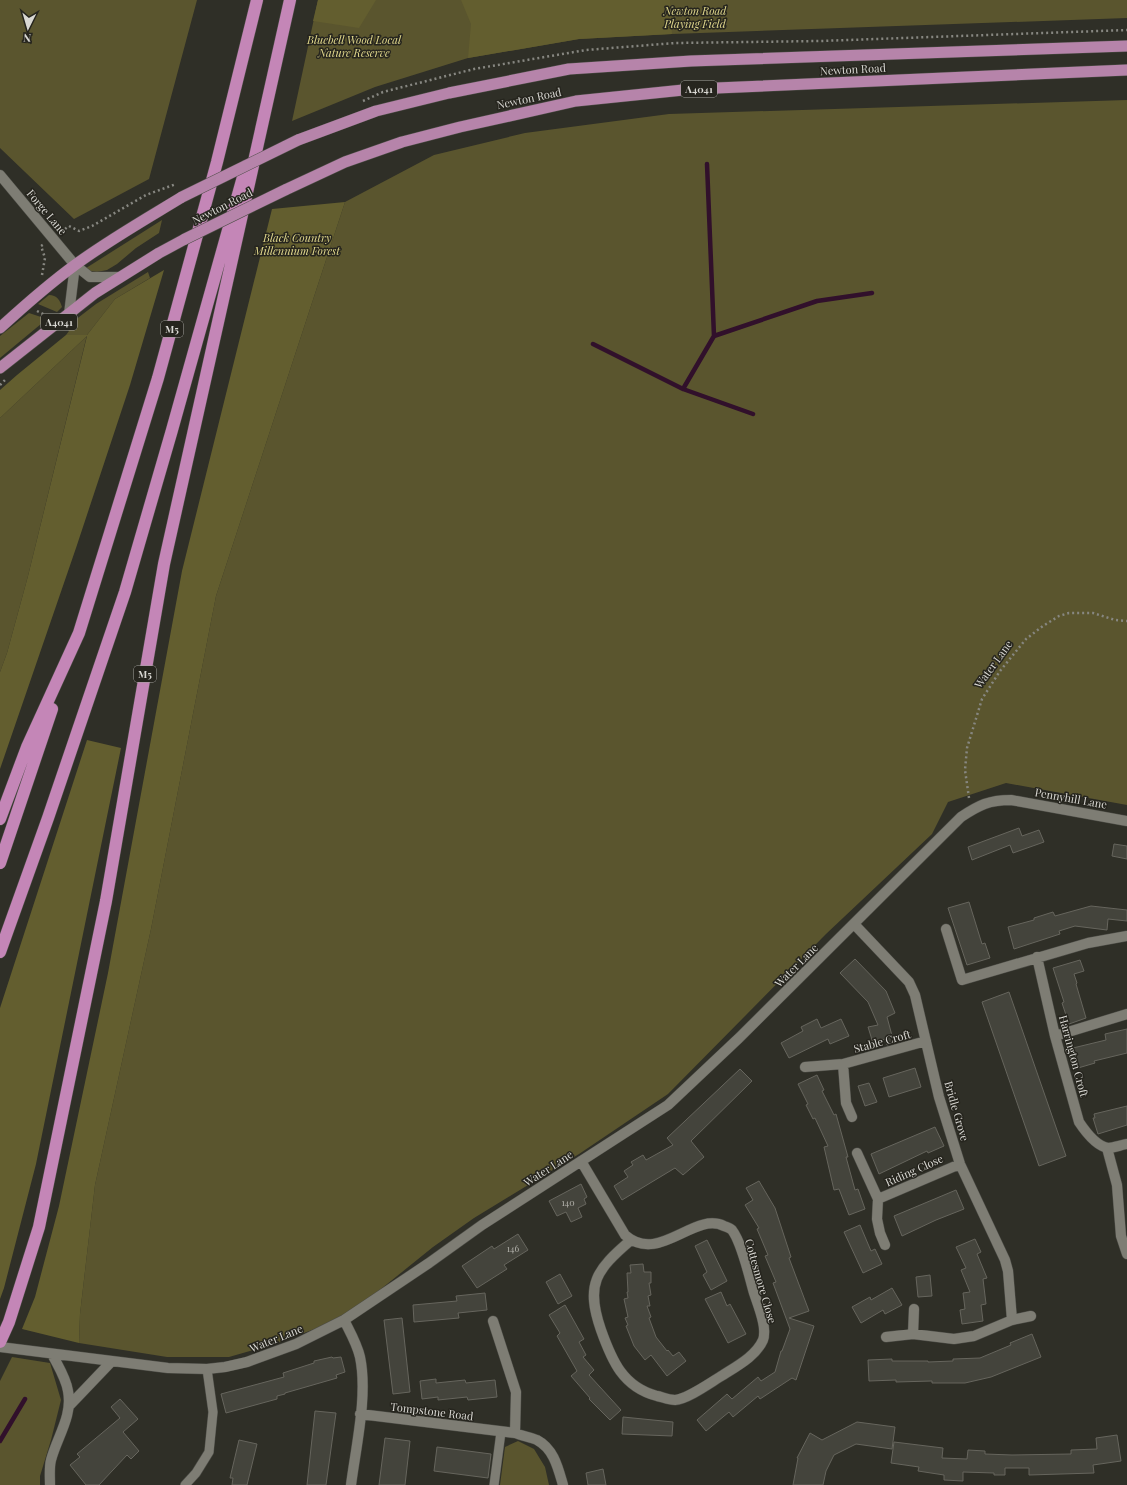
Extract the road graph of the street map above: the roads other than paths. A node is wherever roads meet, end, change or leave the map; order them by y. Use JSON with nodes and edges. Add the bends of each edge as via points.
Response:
{"nodes":[{"id":1,"x":257,"y":0,"type":"edge"},
{"id":2,"x":290,"y":0,"type":"edge"},
{"id":3,"x":284,"y":26,"type":"junction"},
{"id":4,"x":1127,"y":46,"type":"edge"},
{"id":5,"x":1127,"y":70,"type":"edge"},
{"id":6,"x":0,"y":175,"type":"edge"},
{"id":7,"x":75,"y":265,"type":"junction"},
{"id":8,"x":119,"y":277,"type":"junction"},
{"id":9,"x":69,"y":314,"type":"junction"},
{"id":10,"x":0,"y":328,"type":"edge"},
{"id":11,"x":0,"y":368,"type":"edge"},
{"id":12,"x":71,"y":653,"type":"junction"},
{"id":13,"x":1011,"y":800,"type":"joint"},
{"id":14,"x":0,"y":819,"type":"edge"},
{"id":15,"x":1127,"y":821,"type":"edge"},
{"id":16,"x":0,"y":863,"type":"edge"},
{"id":17,"x":854,"y":924,"type":"junction"},
{"id":18,"x":946,"y":929,"type":"dead end"},
{"id":19,"x":1127,"y":936,"type":"edge"},
{"id":20,"x":0,"y":952,"type":"edge"},
{"id":21,"x":1037,"y":957,"type":"junction"},
{"id":22,"x":1127,"y":1014,"type":"edge"},
{"id":23,"x":1055,"y":1036,"type":"junction"},
{"id":24,"x":926,"y":1041,"type":"junction"},
{"id":25,"x":843,"y":1064,"type":"junction"},
{"id":26,"x":805,"y":1067,"type":"dead end"},
{"id":27,"x":852,"y":1117,"type":"dead end"},
{"id":28,"x":1127,"y":1144,"type":"edge"},
{"id":29,"x":1107,"y":1148,"type":"junction"},
{"id":30,"x":857,"y":1153,"type":"dead end"},
{"id":31,"x":581,"y":1161,"type":"junction"},
{"id":32,"x":960,"y":1164,"type":"junction"},
{"id":33,"x":878,"y":1199,"type":"junction"},
{"id":34,"x":631,"y":1240,"type":"junction"},
{"id":35,"x":885,"y":1245,"type":"dead end"},
{"id":36,"x":1127,"y":1254,"type":"edge"},
{"id":37,"x":914,"y":1309,"type":"dead end"},
{"id":38,"x":1031,"y":1316,"type":"dead end"},
{"id":39,"x":344,"y":1320,"type":"junction"},
{"id":40,"x":1012,"y":1320,"type":"junction"},
{"id":41,"x":493,"y":1322,"type":"dead end"},
{"id":42,"x":913,"y":1334,"type":"junction"},
{"id":43,"x":886,"y":1338,"type":"dead end"},
{"id":44,"x":0,"y":1342,"type":"edge"},
{"id":45,"x":0,"y":1347,"type":"edge"},
{"id":46,"x":52,"y":1354,"type":"junction"},
{"id":47,"x":111,"y":1362,"type":"junction"},
{"id":48,"x":207,"y":1369,"type":"junction"},
{"id":49,"x":69,"y":1406,"type":"junction"},
{"id":50,"x":360,"y":1414,"type":"junction"},
{"id":51,"x":500,"y":1432,"type":"junction"},
{"id":52,"x":515,"y":1433,"type":"junction"},
{"id":53,"x":50,"y":1485,"type":"edge"},
{"id":54,"x":185,"y":1485,"type":"edge"},
{"id":55,"x":351,"y":1485,"type":"edge"},
{"id":56,"x":494,"y":1485,"type":"edge"},
{"id":57,"x":562,"y":1485,"type":"edge"}],
"edges":[{"from":1,"to":12,"type":"highway","number":"M5","via":[[217,162],[158,378],[82,626]]},
{"from":2,"to":3,"type":"highway","number":"M5"},
{"from":3,"to":20,"type":"highway","number":"M5","via":[[125,592]]},
{"from":3,"to":44,"type":"highway","number":"M5","via":[[164,564],[106,901],[39,1227],[9,1322]]},
{"from":4,"to":7,"type":"highway","name":"Newton Road","bridge":true,"via":[[691,60],[569,69],[449,93],[376,111],[298,140],[182,197]]},
{"from":5,"to":8,"type":"highway","name":"Newton Road","number":"A4041","bridge":true,"via":[[693,89],[576,101],[402,142],[345,162],[219,221]]},
{"from":6,"to":7,"type":"street","name":"Forge Lane"},
{"from":7,"to":8,"type":"street","name":"Forge Lane","via":[[90,277]]},
{"from":7,"to":9,"type":"street"},
{"from":7,"to":10,"type":"highway","name":"Newton Road"},
{"from":8,"to":9,"type":"highway","name":"Newton Road","number":"A4041"},
{"from":9,"to":11,"type":"highway","name":"Newton Road","number":"A4041"},
{"from":12,"to":14,"type":"highway","number":"M5","via":[[27,748]]},
{"from":12,"to":16,"type":"highway","number":"M5"},
{"from":13,"to":15,"type":"street","name":"Pennyhill Lane"},
{"from":13,"to":17,"type":"street","name":"Water Lane","via":[[987,802],[961,817]]},
{"from":17,"to":24,"type":"street","name":"Bridle Grove","via":[[909,982],[915,995]]},
{"from":17,"to":31,"type":"street","name":"Water Lane","via":[[668,1105]]},
{"from":18,"to":21,"type":"street","via":[[962,980]]},
{"from":19,"to":21,"type":"street","via":[[1088,943]]},
{"from":21,"to":23,"type":"street","name":"Harrington Croft"},
{"from":22,"to":23,"type":"street"},
{"from":23,"to":29,"type":"street","name":"Harrington Croft","via":[[1079,1122],[1086,1133]]},
{"from":24,"to":25,"type":"street","name":"Stable Croft"},
{"from":24,"to":32,"type":"street","name":"Bridle Grove","via":[[939,1097]]},
{"from":25,"to":26,"type":"street","name":"Stable Croft"},
{"from":25,"to":27,"type":"street","name":"Stable Croft","via":[[846,1103]]},
{"from":28,"to":29,"type":"street"},
{"from":29,"to":36,"type":"street","via":[[1117,1185],[1121,1236]]},
{"from":30,"to":33,"type":"street","name":"Riding Close"},
{"from":31,"to":34,"type":"street","via":[[625,1235]]},
{"from":31,"to":39,"type":"street","name":"Water Lane","via":[[482,1225]]},
{"from":32,"to":33,"type":"street","name":"Riding Close"},
{"from":32,"to":40,"type":"street","name":"Bridle Grove","via":[[1005,1260]]},
{"from":33,"to":35,"type":"street","name":"Riding Close","via":[[878,1226]]},
{"from":34,"to":34,"type":"street","name":"Cottesmore Close","via":[[639,1243],[656,1243],[704,1224],[718,1223],[731,1229],[739,1243],[763,1322],[764,1338],[756,1352],[692,1394],[675,1400],[645,1393],[628,1381],[609,1353],[593,1303],[596,1279],[602,1269]]},
{"from":37,"to":42,"type":"street"},
{"from":38,"to":40,"type":"street"},
{"from":39,"to":48,"type":"street","name":"Water Lane","via":[[296,1344],[247,1362]]},
{"from":39,"to":50,"type":"street","via":[[360,1356],[363,1378]]},
{"from":40,"to":42,"type":"street","via":[[974,1336],[954,1339]]},
{"from":41,"to":52,"type":"street","via":[[516,1392]]},
{"from":42,"to":43,"type":"street"},
{"from":45,"to":46,"type":"street","name":"Water Lane"},
{"from":46,"to":47,"type":"street","name":"Water Lane"},
{"from":46,"to":49,"type":"street","via":[[66,1382]]},
{"from":47,"to":48,"type":"street","name":"Water Lane"},
{"from":47,"to":49,"type":"street"},
{"from":48,"to":54,"type":"lane","via":[[213,1412],[209,1452]]},
{"from":49,"to":53,"type":"street","via":[[65,1427],[51,1461]]},
{"from":50,"to":51,"type":"street","name":"Tompstone Road"},
{"from":50,"to":55,"type":"street"},
{"from":51,"to":52,"type":"street","name":"Tompstone Road"},
{"from":51,"to":56,"type":"lane"},
{"from":52,"to":57,"type":"street","name":"Tompstone Road","via":[[536,1440],[547,1447],[558,1464]]}]}
